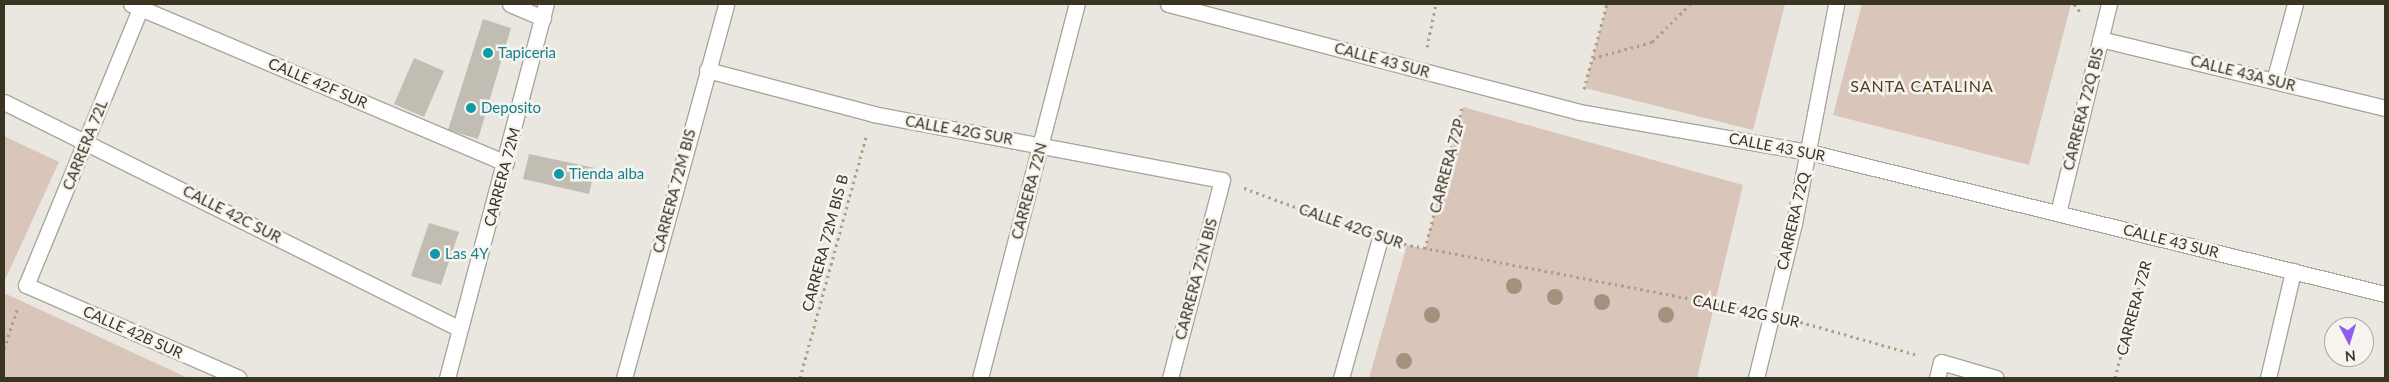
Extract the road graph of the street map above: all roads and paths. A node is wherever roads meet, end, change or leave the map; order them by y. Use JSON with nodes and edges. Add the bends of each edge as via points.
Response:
{"nodes":[{"id":1,"x":510,"y":4,"type":"edge"},
{"id":2,"x":726,"y":4,"type":"edge"},
{"id":3,"x":1077,"y":4,"type":"edge"},
{"id":4,"x":1168,"y":4,"type":"edge"},
{"id":5,"x":1436,"y":4,"type":"edge"},
{"id":6,"x":1607,"y":4,"type":"edge"},
{"id":7,"x":1690,"y":4,"type":"edge"},
{"id":8,"x":1836,"y":4,"type":"edge"},
{"id":9,"x":2109,"y":4,"type":"edge"},
{"id":10,"x":2295,"y":4,"type":"edge"},
{"id":11,"x":138,"y":5,"type":"edge"},
{"id":12,"x":544,"y":11,"type":"edge"},
{"id":13,"x":2100,"y":39,"type":"junction"},
{"id":14,"x":1593,"y":58,"type":"junction"},
{"id":15,"x":706,"y":70,"type":"junction"},
{"id":16,"x":1422,"y":70,"type":"junction"},
{"id":17,"x":2274,"y":81,"type":"junction"},
{"id":18,"x":1469,"y":83,"type":"junction"},
{"id":19,"x":4,"y":102,"type":"edge"},
{"id":20,"x":2385,"y":108,"type":"edge"},
{"id":21,"x":1578,"y":112,"type":"junction"},
{"id":22,"x":873,"y":114,"type":"junction"},
{"id":23,"x":87,"y":141,"type":"junction"},
{"id":24,"x":1041,"y":144,"type":"junction"},
{"id":25,"x":1809,"y":152,"type":"junction"},
{"id":26,"x":506,"y":163,"type":"junction"},
{"id":27,"x":1222,"y":180,"type":"junction"},
{"id":28,"x":2058,"y":213,"type":"junction"},
{"id":29,"x":2153,"y":237,"type":"junction"},
{"id":30,"x":1380,"y":238,"type":"junction"},
{"id":31,"x":1424,"y":250,"type":"junction"},
{"id":32,"x":2293,"y":271,"type":"junction"},
{"id":33,"x":26,"y":285,"type":"junction"},
{"id":34,"x":2385,"y":294,"type":"edge"},
{"id":35,"x":1772,"y":314,"type":"junction"},
{"id":36,"x":460,"y":329,"type":"junction"},
{"id":37,"x":4,"y":349,"type":"edge"},
{"id":38,"x":1941,"y":362,"type":"junction"},
{"id":39,"x":239,"y":378,"type":"edge"},
{"id":40,"x":447,"y":378,"type":"edge"},
{"id":41,"x":624,"y":378,"type":"edge"},
{"id":42,"x":800,"y":378,"type":"edge"},
{"id":43,"x":980,"y":378,"type":"edge"},
{"id":44,"x":1170,"y":378,"type":"edge"},
{"id":45,"x":1341,"y":378,"type":"edge"},
{"id":46,"x":1756,"y":378,"type":"edge"},
{"id":47,"x":1937,"y":378,"type":"edge"},
{"id":48,"x":1996,"y":378,"type":"edge"},
{"id":49,"x":2115,"y":378,"type":"edge"},
{"id":50,"x":2268,"y":378,"type":"edge"}],
"edges":[{"from":1,"to":12,"type":"street"},
{"from":2,"to":15,"type":"street","name":"CARRERA 72M BIS"},
{"from":3,"to":24,"type":"street","name":"CARRERA 72N"},
{"from":4,"to":16,"type":"street","name":"CALLE 43 SUR"},
{"from":5,"to":16,"type":"path"},
{"from":6,"to":14,"type":"path"},
{"from":7,"to":14,"type":"path","via":[[1652,42]]},
{"from":8,"to":25,"type":"street","name":"CARRERA 72Q"},
{"from":9,"to":13,"type":"street","name":"CARRERA 72Q BIS"},
{"from":10,"to":17,"type":"street"},
{"from":11,"to":23,"type":"street","name":"CARRERA 72L"},
{"from":11,"to":26,"type":"street","name":"CALLE 42F SUR"},
{"from":12,"to":26,"type":"street","name":"CARRERA 72M"},
{"from":13,"to":17,"type":"street","name":"CALLE 43A SUR"},
{"from":13,"to":28,"type":"street","name":"CARRERA 72Q BIS"},
{"from":14,"to":21,"type":"path"},
{"from":15,"to":22,"type":"street","name":"CALLE 42G SUR"},
{"from":15,"to":41,"type":"street","name":"CARRERA 72M BIS"},
{"from":16,"to":18,"type":"street","name":"CALLE 43 SUR"},
{"from":17,"to":20,"type":"street","name":"CALLE 43A SUR"},
{"from":18,"to":21,"type":"street","name":"CALLE 43 SUR"},
{"from":18,"to":31,"type":"path","name":"CARRERA 72P"},
{"from":19,"to":23,"type":"street","name":"CALLE 42C SUR"},
{"from":21,"to":25,"type":"street","name":"CALLE 43 SUR"},
{"from":22,"to":24,"type":"street","name":"CALLE 42G SUR"},
{"from":22,"to":42,"type":"path","name":"CARRERA 72M BIS B"},
{"from":23,"to":33,"type":"street","name":"CARRERA 72L"},
{"from":23,"to":36,"type":"street","name":"CALLE 42C SUR"},
{"from":24,"to":27,"type":"street","name":"CALLE 42G SUR"},
{"from":24,"to":43,"type":"street","name":"CARRERA 72N"},
{"from":25,"to":28,"type":"street","name":"CALLE 43 SUR"},
{"from":25,"to":35,"type":"street","name":"CARRERA 72Q"},
{"from":26,"to":36,"type":"street","name":"CARRERA 72M"},
{"from":27,"to":30,"type":"path","name":"CALLE 42G SUR"},
{"from":27,"to":44,"type":"street","name":"CARRERA 72N BIS"},
{"from":28,"to":29,"type":"street","name":"CALLE 43 SUR"},
{"from":29,"to":32,"type":"street","name":"CALLE 43 SUR"},
{"from":29,"to":49,"type":"path","name":"CARRERA 72R"},
{"from":30,"to":31,"type":"path","name":"CALLE 42G SUR"},
{"from":30,"to":45,"type":"street"},
{"from":31,"to":35,"type":"path","name":"CALLE 42G SUR"},
{"from":32,"to":34,"type":"street","name":"CALLE 43 SUR"},
{"from":32,"to":50,"type":"street"},
{"from":33,"to":37,"type":"path"},
{"from":33,"to":39,"type":"street","name":"CALLE 42B SUR"},
{"from":35,"to":38,"type":"path","name":"CALLE 42G SUR"},
{"from":35,"to":46,"type":"street","name":"CARRERA 72Q"},
{"from":36,"to":40,"type":"street","name":"CARRERA 72M"},
{"from":38,"to":47,"type":"street"},
{"from":38,"to":48,"type":"street"}]}
